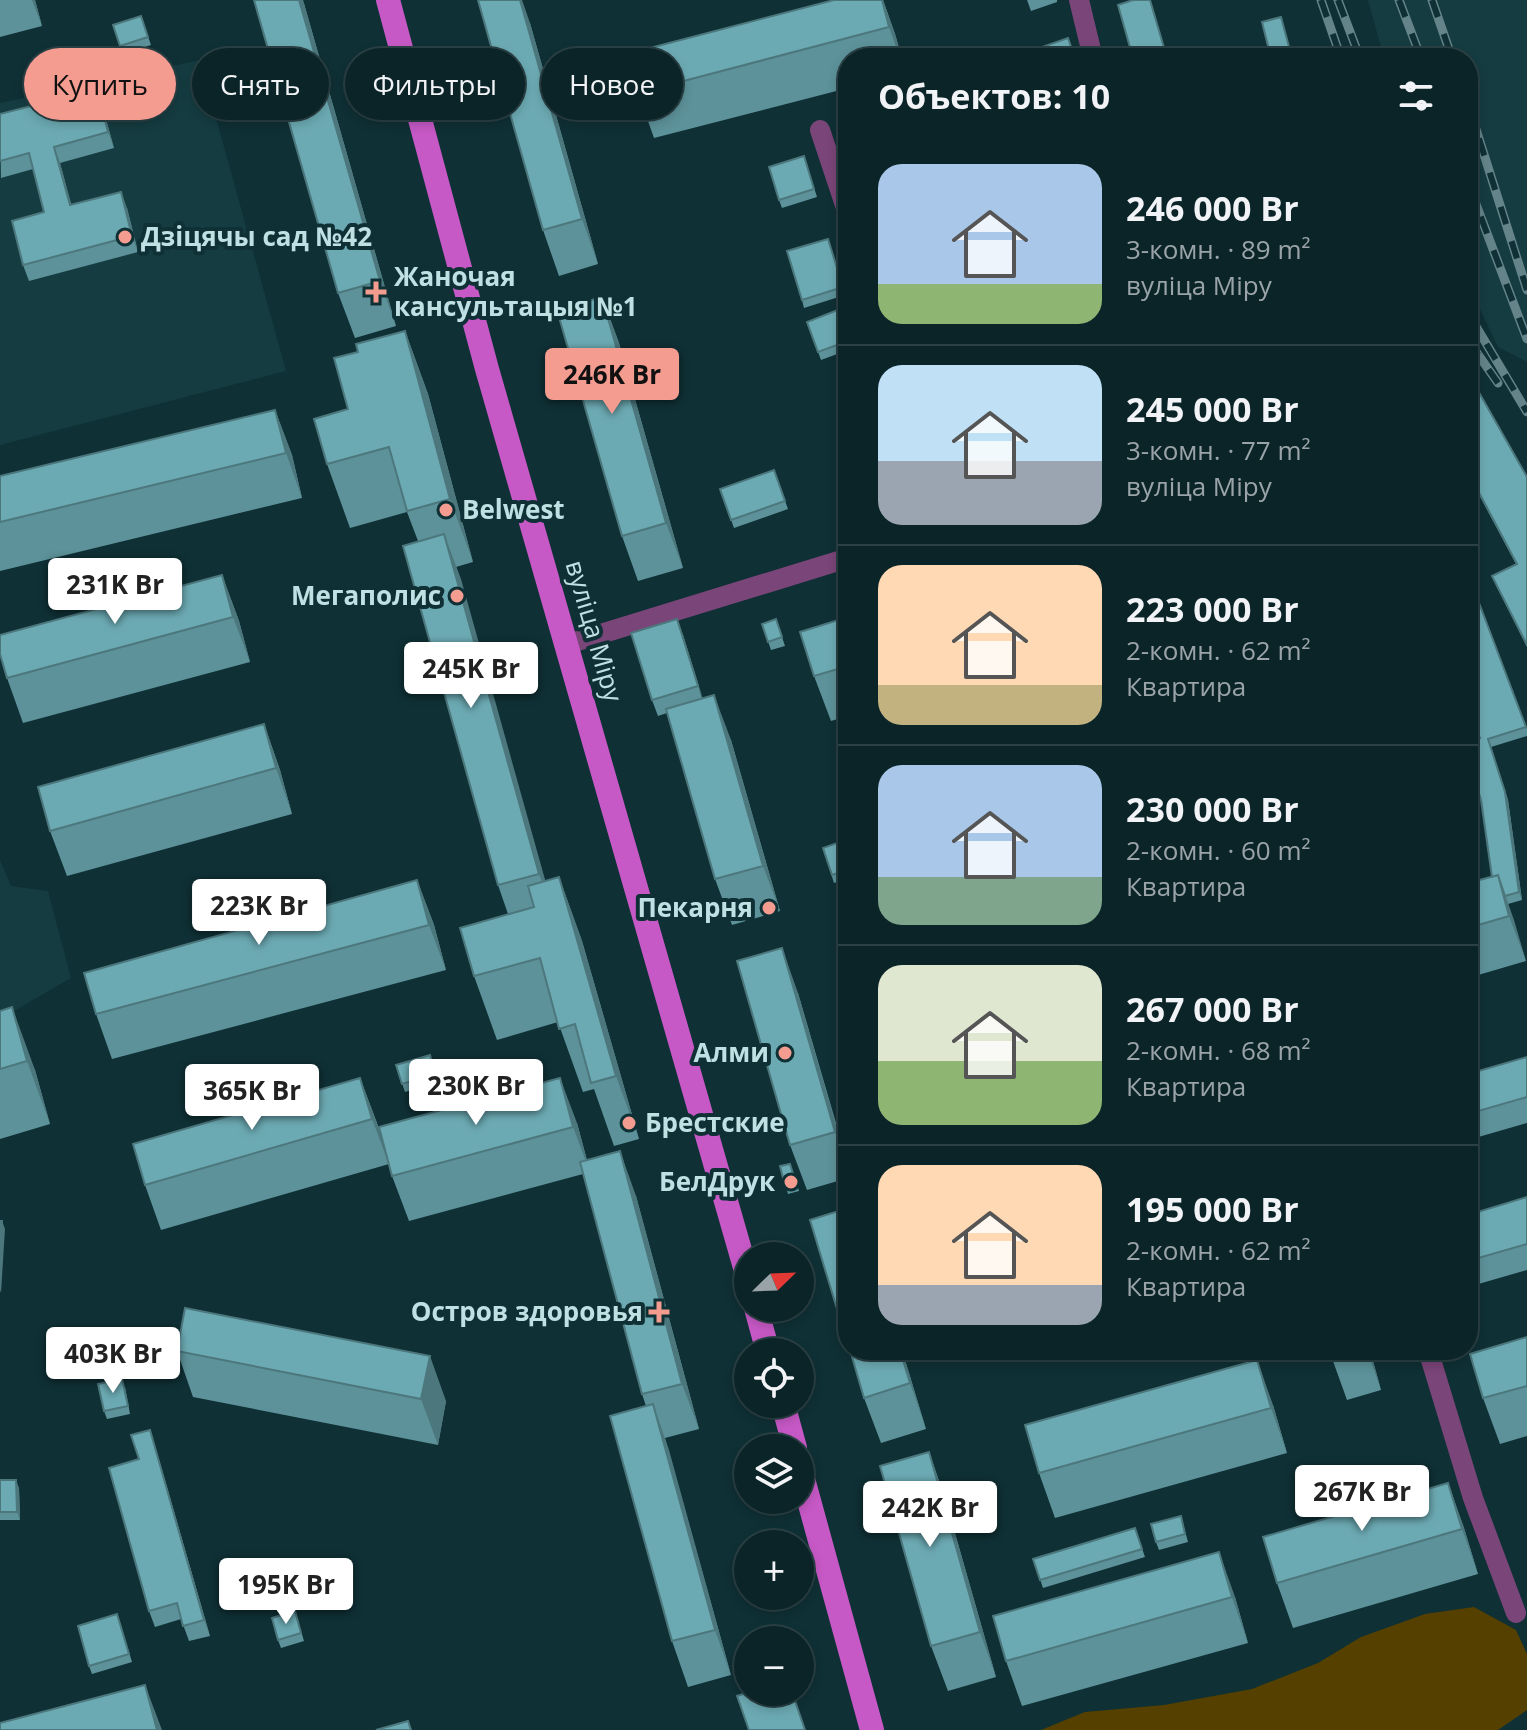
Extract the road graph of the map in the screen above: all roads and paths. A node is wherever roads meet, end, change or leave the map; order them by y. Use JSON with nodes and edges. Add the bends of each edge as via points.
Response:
{"nodes":[{"id":1,"x":388,"y":0,"type":"edge"},
{"id":2,"x":1079,"y":0,"type":"edge"},
{"id":3,"x":1091,"y":48,"type":"edge"},
{"id":4,"x":820,"y":130,"type":"dead end"},
{"id":5,"x":838,"y":184,"type":"edge"},
{"id":6,"x":838,"y":561,"type":"edge"},
{"id":7,"x":568,"y":644,"type":"junction"},
{"id":8,"x":738,"y":1242,"type":"edge"},
{"id":9,"x":1431,"y":1360,"type":"edge"},
{"id":10,"x":813,"y":1514,"type":"edge"},
{"id":11,"x":1516,"y":1613,"type":"dead end"},
{"id":12,"x":872,"y":1730,"type":"edge"}],
"edges":[{"from":1,"to":7,"type":"main road","name":"вуліца Міру"},
{"from":2,"to":3,"type":"street"},
{"from":4,"to":5,"type":"street"},
{"from":6,"to":7,"type":"street"},
{"from":7,"to":8,"type":"main road","name":"вуліца Міру"},
{"from":9,"to":11,"type":"street","via":[[1473,1498]]},
{"from":10,"to":12,"type":"main road"}]}
